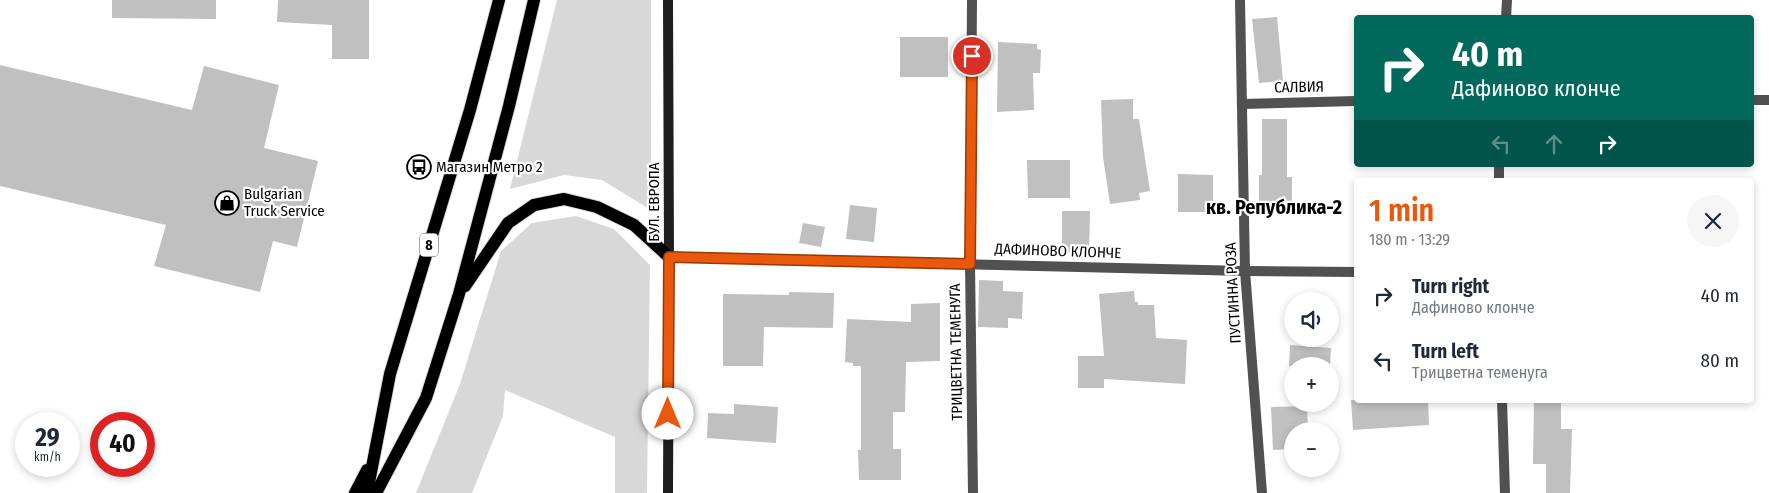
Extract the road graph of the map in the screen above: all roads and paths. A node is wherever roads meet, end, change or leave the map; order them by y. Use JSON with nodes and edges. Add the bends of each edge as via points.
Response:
{"nodes":[{"id":1,"x":500,"y":0,"type":"edge"},
{"id":2,"x":534,"y":0,"type":"edge"},
{"id":3,"x":668,"y":0,"type":"edge"},
{"id":4,"x":972,"y":0,"type":"edge"},
{"id":5,"x":1240,"y":0,"type":"edge"},
{"id":6,"x":1507,"y":0,"type":"edge"},
{"id":7,"x":1506,"y":15,"type":"edge"},
{"id":8,"x":1754,"y":100,"type":"edge"},
{"id":9,"x":1769,"y":100,"type":"edge"},
{"id":10,"x":1354,"y":101,"type":"edge"},
{"id":11,"x":1242,"y":104,"type":"junction"},
{"id":12,"x":669,"y":257,"type":"junction"},
{"id":13,"x":970,"y":264,"type":"junction"},
{"id":14,"x":1245,"y":271,"type":"junction"},
{"id":15,"x":1354,"y":272,"type":"edge"},
{"id":16,"x":459,"y":294,"type":"junction"},
{"id":17,"x":1502,"y":403,"type":"edge"},
{"id":18,"x":374,"y":457,"type":"junction"},
{"id":19,"x":355,"y":493,"type":"edge"},
{"id":20,"x":367,"y":493,"type":"edge"},
{"id":21,"x":376,"y":493,"type":"edge"},
{"id":22,"x":668,"y":493,"type":"edge"},
{"id":23,"x":973,"y":493,"type":"edge"},
{"id":24,"x":1262,"y":493,"type":"edge"},
{"id":25,"x":1505,"y":493,"type":"edge"}],
"edges":[{"from":1,"to":18,"type":"main road","number":"8","via":[[390,374]]},
{"from":2,"to":16,"type":"main road"},
{"from":3,"to":12,"type":"street","name":"БУЛ. ЕВРОПА"},
{"from":4,"to":13,"type":"street","name":"ТРИЦВЕТНА ТЕМЕНУГА"},
{"from":5,"to":11,"type":"street","name":"ПУСТИННА РОЗА"},
{"from":6,"to":7,"type":"street"},
{"from":8,"to":9,"type":"street"},
{"from":10,"to":11,"type":"street","name":"САЛВИЯ"},
{"from":11,"to":14,"type":"street","name":"ПУСТИННА РОЗА"},
{"from":12,"to":13,"type":"street","name":"ДАФИНОВО КЛОНЧЕ"},
{"from":12,"to":16,"type":"main road","via":[[634,225],[597,207],[564,199],[534,206],[508,223]]},
{"from":12,"to":22,"type":"street","name":"БУЛ. ЕВРОПА"},
{"from":13,"to":14,"type":"street","name":"ДАФИНОВО КЛОНЧЕ"},
{"from":13,"to":23,"type":"street","name":"ТРИЦВЕТНА ТЕМЕНУГА"},
{"from":14,"to":15,"type":"street","name":"ДАФИНОВО КЛОНЧЕ"},
{"from":14,"to":24,"type":"street","name":"ПУСТИННА РОЗА"},
{"from":16,"to":21,"type":"main road","via":[[426,398]]},
{"from":17,"to":25,"type":"street"},
{"from":18,"to":19,"type":"main road"},
{"from":18,"to":20,"type":"main road","number":"8"}]}
